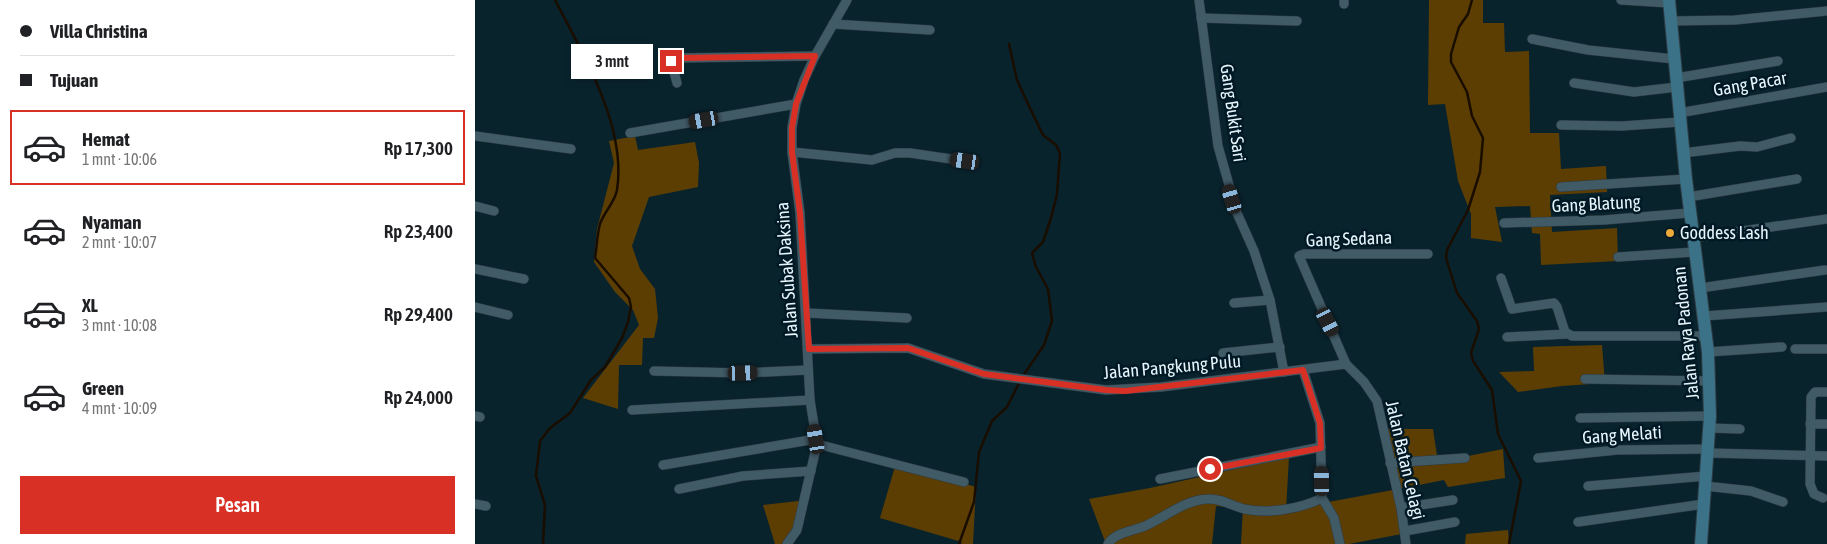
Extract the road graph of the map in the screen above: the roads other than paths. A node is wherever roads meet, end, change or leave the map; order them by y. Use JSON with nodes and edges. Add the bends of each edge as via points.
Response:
{"nodes":[{"id":1,"x":847,"y":0,"type":"edge"},
{"id":2,"x":1199,"y":0,"type":"edge"},
{"id":3,"x":1621,"y":0,"type":"edge"},
{"id":4,"x":1669,"y":1,"type":"edge"},
{"id":5,"x":1827,"y":11,"type":"edge"},
{"id":6,"x":1201,"y":18,"type":"junction"},
{"id":7,"x":1297,"y":21,"type":"dead end"},
{"id":8,"x":1671,"y":21,"type":"junction"},
{"id":9,"x":833,"y":24,"type":"junction"},
{"id":10,"x":930,"y":30,"type":"dead end"},
{"id":11,"x":1532,"y":39,"type":"dead end"},
{"id":12,"x":815,"y":56,"type":"junction"},
{"id":13,"x":1674,"y":59,"type":"junction"},
{"id":14,"x":1778,"y":61,"type":"dead end"},
{"id":15,"x":1676,"y":82,"type":"junction"},
{"id":16,"x":677,"y":83,"type":"dead end"},
{"id":17,"x":1574,"y":83,"type":"dead end"},
{"id":18,"x":1827,"y":87,"type":"edge"},
{"id":19,"x":796,"y":104,"type":"junction"},
{"id":20,"x":1680,"y":117,"type":"junction"},
{"id":21,"x":1561,"y":124,"type":"dead end"},
{"id":22,"x":630,"y":133,"type":"dead end"},
{"id":23,"x":475,"y":136,"type":"edge"},
{"id":24,"x":1791,"y":138,"type":"dead end"},
{"id":25,"x":571,"y":149,"type":"dead end"},
{"id":26,"x":792,"y":152,"type":"junction"},
{"id":27,"x":1683,"y":153,"type":"junction"},
{"id":28,"x":965,"y":161,"type":"dead end"},
{"id":29,"x":1686,"y":179,"type":"junction"},
{"id":30,"x":1797,"y":179,"type":"dead end"},
{"id":31,"x":1561,"y":187,"type":"dead end"},
{"id":32,"x":1688,"y":197,"type":"junction"},
{"id":33,"x":475,"y":206,"type":"edge"},
{"id":34,"x":494,"y":211,"type":"dead end"},
{"id":35,"x":1689,"y":213,"type":"junction"},
{"id":36,"x":1827,"y":219,"type":"edge"},
{"id":37,"x":1504,"y":223,"type":"dead end"},
{"id":38,"x":1693,"y":238,"type":"junction"},
{"id":39,"x":1695,"y":252,"type":"junction"},
{"id":40,"x":1428,"y":254,"type":"dead end"},
{"id":41,"x":1618,"y":257,"type":"dead end"},
{"id":42,"x":475,"y":269,"type":"edge"},
{"id":43,"x":1825,"y":270,"type":"dead end"},
{"id":44,"x":1501,"y":278,"type":"dead end"},
{"id":45,"x":524,"y":279,"type":"dead end"},
{"id":46,"x":1700,"y":288,"type":"junction"},
{"id":47,"x":1270,"y":300,"type":"junction"},
{"id":48,"x":1234,"y":303,"type":"dead end"},
{"id":49,"x":475,"y":307,"type":"edge"},
{"id":50,"x":1827,"y":307,"type":"edge"},
{"id":51,"x":807,"y":313,"type":"junction"},
{"id":52,"x":508,"y":315,"type":"dead end"},
{"id":53,"x":1704,"y":316,"type":"junction"},
{"id":54,"x":907,"y":318,"type":"dead end"},
{"id":55,"x":1567,"y":334,"type":"junction"},
{"id":56,"x":1706,"y":336,"type":"junction"},
{"id":57,"x":1507,"y":337,"type":"dead end"},
{"id":58,"x":1280,"y":347,"type":"junction"},
{"id":59,"x":1782,"y":347,"type":"dead end"},
{"id":60,"x":809,"y":349,"type":"junction"},
{"id":61,"x":1795,"y":349,"type":"dead end"},
{"id":62,"x":1827,"y":349,"type":"edge"},
{"id":63,"x":1708,"y":352,"type":"junction"},
{"id":64,"x":1223,"y":353,"type":"dead end"},
{"id":65,"x":1346,"y":364,"type":"junction"},
{"id":66,"x":808,"y":370,"type":"junction"},
{"id":67,"x":1303,"y":370,"type":"junction"},
{"id":68,"x":654,"y":371,"type":"dead end"},
{"id":69,"x":1284,"y":372,"type":"junction"},
{"id":70,"x":1585,"y":379,"type":"dead end"},
{"id":71,"x":1710,"y":381,"type":"junction"},
{"id":72,"x":1827,"y":392,"type":"edge"},
{"id":73,"x":810,"y":400,"type":"junction"},
{"id":74,"x":632,"y":410,"type":"dead end"},
{"id":75,"x":1580,"y":418,"type":"dead end"},
{"id":76,"x":1710,"y":422,"type":"junction"},
{"id":77,"x":1810,"y":424,"type":"junction"},
{"id":78,"x":1827,"y":424,"type":"edge"},
{"id":79,"x":1740,"y":429,"type":"dead end"},
{"id":80,"x":816,"y":441,"type":"junction"},
{"id":81,"x":1321,"y":448,"type":"junction"},
{"id":82,"x":1708,"y":451,"type":"junction"},
{"id":83,"x":1811,"y":456,"type":"junction"},
{"id":84,"x":1827,"y":456,"type":"edge"},
{"id":85,"x":1465,"y":458,"type":"dead end"},
{"id":86,"x":1537,"y":458,"type":"dead end"},
{"id":87,"x":1390,"y":464,"type":"junction"},
{"id":88,"x":663,"y":465,"type":"dead end"},
{"id":89,"x":811,"y":471,"type":"junction"},
{"id":90,"x":1160,"y":479,"type":"dead end"},
{"id":91,"x":1706,"y":481,"type":"junction"},
{"id":92,"x":964,"y":482,"type":"dead end"},
{"id":93,"x":1588,"y":486,"type":"dead end"},
{"id":94,"x":679,"y":489,"type":"dead end"},
{"id":95,"x":1323,"y":498,"type":"junction"},
{"id":96,"x":1823,"y":498,"type":"dead end"},
{"id":97,"x":1453,"y":500,"type":"dead end"},
{"id":98,"x":1783,"y":502,"type":"dead end"},
{"id":99,"x":475,"y":504,"type":"edge"},
{"id":100,"x":1704,"y":504,"type":"junction"},
{"id":101,"x":486,"y":506,"type":"dead end"},
{"id":102,"x":1401,"y":508,"type":"junction"},
{"id":103,"x":1455,"y":522,"type":"dead end"},
{"id":104,"x":1578,"y":522,"type":"dead end"},
{"id":105,"x":1405,"y":531,"type":"junction"},
{"id":106,"x":791,"y":543,"type":"edge"},
{"id":107,"x":1108,"y":544,"type":"edge"},
{"id":108,"x":1340,"y":544,"type":"edge"},
{"id":109,"x":1406,"y":544,"type":"edge"},
{"id":110,"x":1701,"y":544,"type":"edge"}],
"edges":[{"from":1,"to":9,"type":"street","name":"Jalan Subak Daksina"},
{"from":2,"to":6,"type":"street","name":"Gang Bukit Sari"},
{"from":3,"to":4,"type":"street"},
{"from":4,"to":8,"type":"main road","name":"Jalan Raya Padonan"},
{"from":5,"to":8,"type":"street","via":[[1735,20]]},
{"from":6,"to":7,"type":"street"},
{"from":6,"to":47,"type":"street","name":"Gang Bukit Sari","via":[[1218,146],[1237,213]]},
{"from":8,"to":13,"type":"main road","name":"Jalan Raya Padonan"},
{"from":9,"to":10,"type":"street"},
{"from":9,"to":12,"type":"street","name":"Jalan Subak Daksina"},
{"from":11,"to":13,"type":"street","via":[[1588,50]]},
{"from":12,"to":16,"type":"street","via":[[677,58],[671,61],[671,65]]},
{"from":12,"to":19,"type":"street","name":"Jalan Subak Daksina"},
{"from":13,"to":15,"type":"main road","name":"Jalan Raya Padonan"},
{"from":14,"to":15,"type":"street"},
{"from":15,"to":17,"type":"street","via":[[1634,92]]},
{"from":15,"to":20,"type":"main road","name":"Jalan Raya Padonan"},
{"from":18,"to":20,"type":"street","name":"Gang Pacar"},
{"from":19,"to":22,"type":"street"},
{"from":19,"to":26,"type":"street","name":"Jalan Subak Daksina"},
{"from":20,"to":21,"type":"street","name":"Gang Pacar","via":[[1622,126]]},
{"from":20,"to":27,"type":"main road","name":"Jalan Raya Padonan"},
{"from":23,"to":25,"type":"street"},
{"from":24,"to":27,"type":"street","via":[[1757,147]]},
{"from":26,"to":28,"type":"street","via":[[872,160],[895,153]]},
{"from":26,"to":51,"type":"street","name":"Jalan Subak Daksina"},
{"from":27,"to":29,"type":"main road","name":"Jalan Raya Padonan"},
{"from":29,"to":31,"type":"street"},
{"from":29,"to":32,"type":"main road","name":"Jalan Raya Padonan"},
{"from":30,"to":32,"type":"street"},
{"from":32,"to":35,"type":"main road","name":"Jalan Raya Padonan"},
{"from":33,"to":34,"type":"street"},
{"from":35,"to":37,"type":"street","name":"Gang Blatung"},
{"from":35,"to":38,"type":"main road","name":"Jalan Raya Padonan"},
{"from":36,"to":38,"type":"street"},
{"from":38,"to":39,"type":"main road","name":"Jalan Raya Padonan"},
{"from":39,"to":41,"type":"street"},
{"from":39,"to":46,"type":"main road","name":"Jalan Raya Padonan"},
{"from":40,"to":65,"type":"street","name":"Gang Sedana","via":[[1299,256]]},
{"from":42,"to":45,"type":"street"},
{"from":43,"to":46,"type":"street"},
{"from":44,"to":55,"type":"street","via":[[1511,309],[1554,304]]},
{"from":46,"to":53,"type":"main road","name":"Jalan Raya Padonan"},
{"from":47,"to":48,"type":"street"},
{"from":47,"to":58,"type":"street","name":"Gang Bukit Sari"},
{"from":49,"to":52,"type":"street"},
{"from":50,"to":53,"type":"street"},
{"from":51,"to":54,"type":"street"},
{"from":51,"to":60,"type":"street","name":"Jalan Subak Daksina"},
{"from":53,"to":56,"type":"main road","name":"Jalan Raya Padonan"},
{"from":55,"to":56,"type":"street"},
{"from":55,"to":57,"type":"street"},
{"from":56,"to":63,"type":"main road","name":"Jalan Raya Padonan"},
{"from":58,"to":64,"type":"street"},
{"from":58,"to":69,"type":"street","name":"Gang Bukit Sari"},
{"from":59,"to":63,"type":"street"},
{"from":60,"to":66,"type":"street","name":"Jalan Subak Daksina"},
{"from":60,"to":69,"type":"street","name":"Jalan Pangkung Pulu","via":[[908,348],[984,374],[1125,391]]},
{"from":61,"to":62,"type":"street"},
{"from":63,"to":71,"type":"main road","name":"Jalan Raya Padonan"},
{"from":65,"to":67,"type":"street","name":"Jalan Pangkung Pulu"},
{"from":65,"to":87,"type":"street","name":"Jalan Batan Celagi","via":[[1377,401]]},
{"from":66,"to":68,"type":"street","via":[[743,373]]},
{"from":66,"to":73,"type":"street","name":"Jalan Subak Daksina"},
{"from":67,"to":69,"type":"street","name":"Jalan Pangkung Pulu"},
{"from":67,"to":81,"type":"street","via":[[1320,423]]},
{"from":70,"to":71,"type":"street"},
{"from":71,"to":76,"type":"main road","name":"Jalan Raya Padonan"},
{"from":72,"to":77,"type":"street","via":[[1811,395]]},
{"from":73,"to":74,"type":"street"},
{"from":73,"to":80,"type":"street","name":"Jalan Subak Daksina"},
{"from":75,"to":76,"type":"street"},
{"from":76,"to":79,"type":"street"},
{"from":76,"to":82,"type":"main road","name":"Jalan Raya Padonan"},
{"from":77,"to":78,"type":"street"},
{"from":77,"to":83,"type":"street"},
{"from":80,"to":88,"type":"street"},
{"from":80,"to":89,"type":"street","name":"Jalan Subak Daksina"},
{"from":80,"to":92,"type":"street"},
{"from":81,"to":90,"type":"street"},
{"from":81,"to":95,"type":"street"},
{"from":82,"to":83,"type":"street","name":"Gang Melati"},
{"from":82,"to":86,"type":"street","name":"Gang Melati","via":[[1642,449]]},
{"from":82,"to":91,"type":"main road","name":"Jalan Raya Padonan"},
{"from":83,"to":84,"type":"street","name":"Gang Melati"},
{"from":83,"to":96,"type":"street","via":[[1811,489]]},
{"from":85,"to":87,"type":"street"},
{"from":87,"to":102,"type":"street","name":"Jalan Batan Celagi"},
{"from":89,"to":94,"type":"street","via":[[743,476]]},
{"from":89,"to":106,"type":"street","name":"Jalan Subak Daksina"},
{"from":91,"to":93,"type":"street"},
{"from":91,"to":98,"type":"street","via":[[1751,490]]},
{"from":91,"to":100,"type":"main road","name":"Jalan Raya Padonan"},
{"from":95,"to":107,"type":"street","via":[[1267,510],[1243,509],[1217,500],[1198,500],[1113,538]]},
{"from":95,"to":108,"type":"street","via":[[1334,518]]},
{"from":97,"to":102,"type":"street"},
{"from":99,"to":101,"type":"street"},
{"from":100,"to":104,"type":"street"},
{"from":100,"to":110,"type":"main road","name":"Jalan Raya Padonan"},
{"from":102,"to":105,"type":"street","name":"Jalan Batan Celagi"},
{"from":103,"to":105,"type":"street"},
{"from":105,"to":109,"type":"street","name":"Jalan Batan Celagi"}]}
